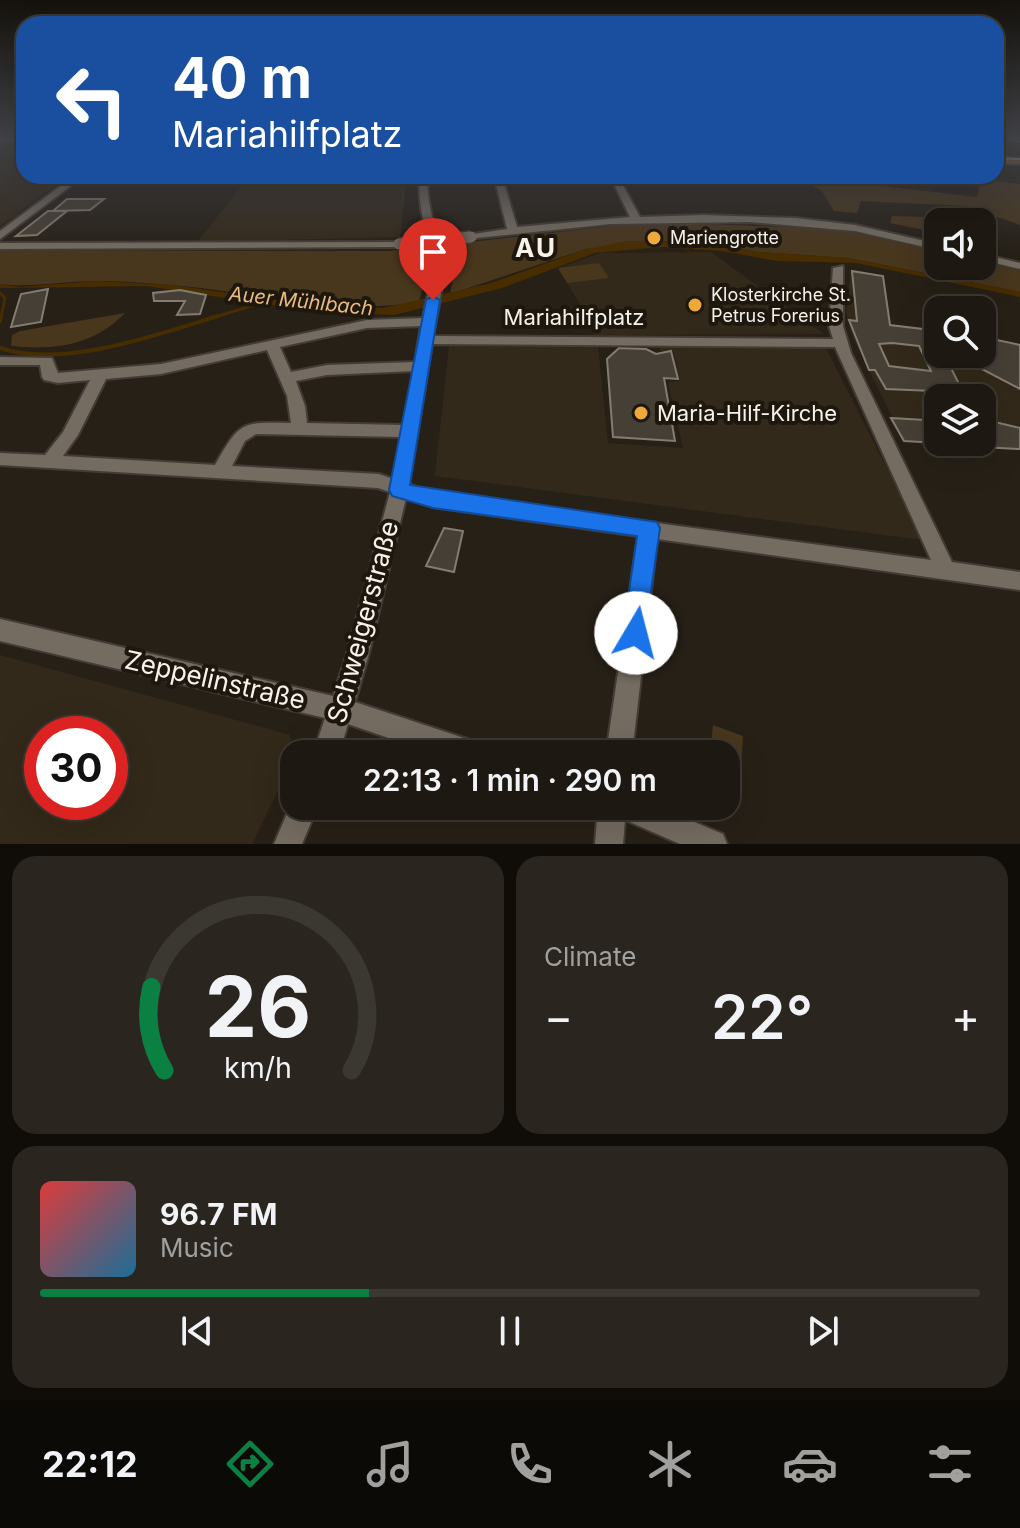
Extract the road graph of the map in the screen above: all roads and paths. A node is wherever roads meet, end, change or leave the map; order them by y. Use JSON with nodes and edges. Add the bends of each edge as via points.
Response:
{"nodes":[{"id":1,"x":69,"y":184,"type":"edge"},
{"id":2,"x":424,"y":184,"type":"edge"},
{"id":3,"x":500,"y":184,"type":"edge"},
{"id":4,"x":618,"y":184,"type":"edge"},
{"id":5,"x":636,"y":218,"type":"junction"},
{"id":6,"x":513,"y":231,"type":"junction"},
{"id":7,"x":0,"y":236,"type":"edge"},
{"id":8,"x":924,"y":244,"type":"edge"},
{"id":9,"x":0,"y":246,"type":"edge"},
{"id":10,"x":996,"y":260,"type":"edge"},
{"id":11,"x":1020,"y":266,"type":"edge"},
{"id":12,"x":839,"y":268,"type":"dead end"},
{"id":13,"x":429,"y":319,"type":"junction"},
{"id":14,"x":425,"y":340,"type":"junction"},
{"id":15,"x":841,"y":343,"type":"junction"},
{"id":16,"x":273,"y":347,"type":"junction"},
{"id":17,"x":0,"y":361,"type":"edge"},
{"id":18,"x":421,"y":366,"type":"junction"},
{"id":19,"x":99,"y":377,"type":"junction"},
{"id":20,"x":289,"y":377,"type":"junction"},
{"id":21,"x":299,"y":428,"type":"junction"},
{"id":22,"x":410,"y":431,"type":"junction"},
{"id":23,"x":0,"y":459,"type":"edge"},
{"id":24,"x":49,"y":463,"type":"junction"},
{"id":25,"x":220,"y":471,"type":"junction"},
{"id":26,"x":399,"y":490,"type":"junction"},
{"id":27,"x":649,"y":528,"type":"junction"},
{"id":28,"x":946,"y":571,"type":"junction"},
{"id":29,"x":1020,"y":581,"type":"edge"},
{"id":30,"x":0,"y":630,"type":"edge"},
{"id":31,"x":341,"y":710,"type":"junction"},
{"id":32,"x":331,"y":740,"type":"edge"},
{"id":33,"x":431,"y":740,"type":"edge"},
{"id":34,"x":621,"y":740,"type":"edge"},
{"id":35,"x":298,"y":820,"type":"edge"},
{"id":36,"x":611,"y":820,"type":"edge"},
{"id":37,"x":657,"y":820,"type":"edge"},
{"id":38,"x":288,"y":844,"type":"edge"},
{"id":39,"x":609,"y":844,"type":"edge"},
{"id":40,"x":713,"y":844,"type":"edge"}],
"edges":[{"from":1,"to":7,"type":"street"},
{"from":2,"to":13,"type":"street","via":[[423,205],[437,254]]},
{"from":3,"to":6,"type":"street"},
{"from":4,"to":5,"type":"street"},
{"from":5,"to":6,"type":"street"},
{"from":5,"to":8,"type":"street","via":[[845,226]]},
{"from":6,"to":9,"type":"street","bridge":true,"via":[[394,244]]},
{"from":10,"to":11,"type":"street"},
{"from":12,"to":15,"type":"street","via":[[835,312]]},
{"from":13,"to":14,"type":"street"},
{"from":13,"to":16,"type":"street","via":[[367,324]]},
{"from":14,"to":15,"type":"street","name":"Mariahilfplatz"},
{"from":14,"to":18,"type":"street"},
{"from":15,"to":28,"type":"street"},
{"from":16,"to":19,"type":"street"},
{"from":16,"to":20,"type":"street"},
{"from":17,"to":19,"type":"street","via":[[47,361],[49,377]]},
{"from":18,"to":20,"type":"street"},
{"from":18,"to":22,"type":"street"},
{"from":19,"to":24,"type":"street","via":[[70,435]]},
{"from":20,"to":21,"type":"street"},
{"from":21,"to":22,"type":"street"},
{"from":21,"to":25,"type":"street","via":[[243,432]]},
{"from":22,"to":26,"type":"street"},
{"from":23,"to":24,"type":"street"},
{"from":24,"to":25,"type":"street"},
{"from":25,"to":26,"type":"street","via":[[379,481]]},
{"from":26,"to":27,"type":"street","via":[[433,500]]},
{"from":26,"to":31,"type":"street","name":"Schweigerstraße"},
{"from":27,"to":28,"type":"street"},
{"from":27,"to":34,"type":"street"},
{"from":28,"to":29,"type":"street"},
{"from":30,"to":31,"type":"street","name":"Zeppelinstraße"},
{"from":31,"to":32,"type":"street","name":"Schweigerstraße"},
{"from":31,"to":33,"type":"street","name":"Zeppelinstraße"},
{"from":35,"to":38,"type":"street"},
{"from":36,"to":39,"type":"street"},
{"from":37,"to":40,"type":"street"}]}
